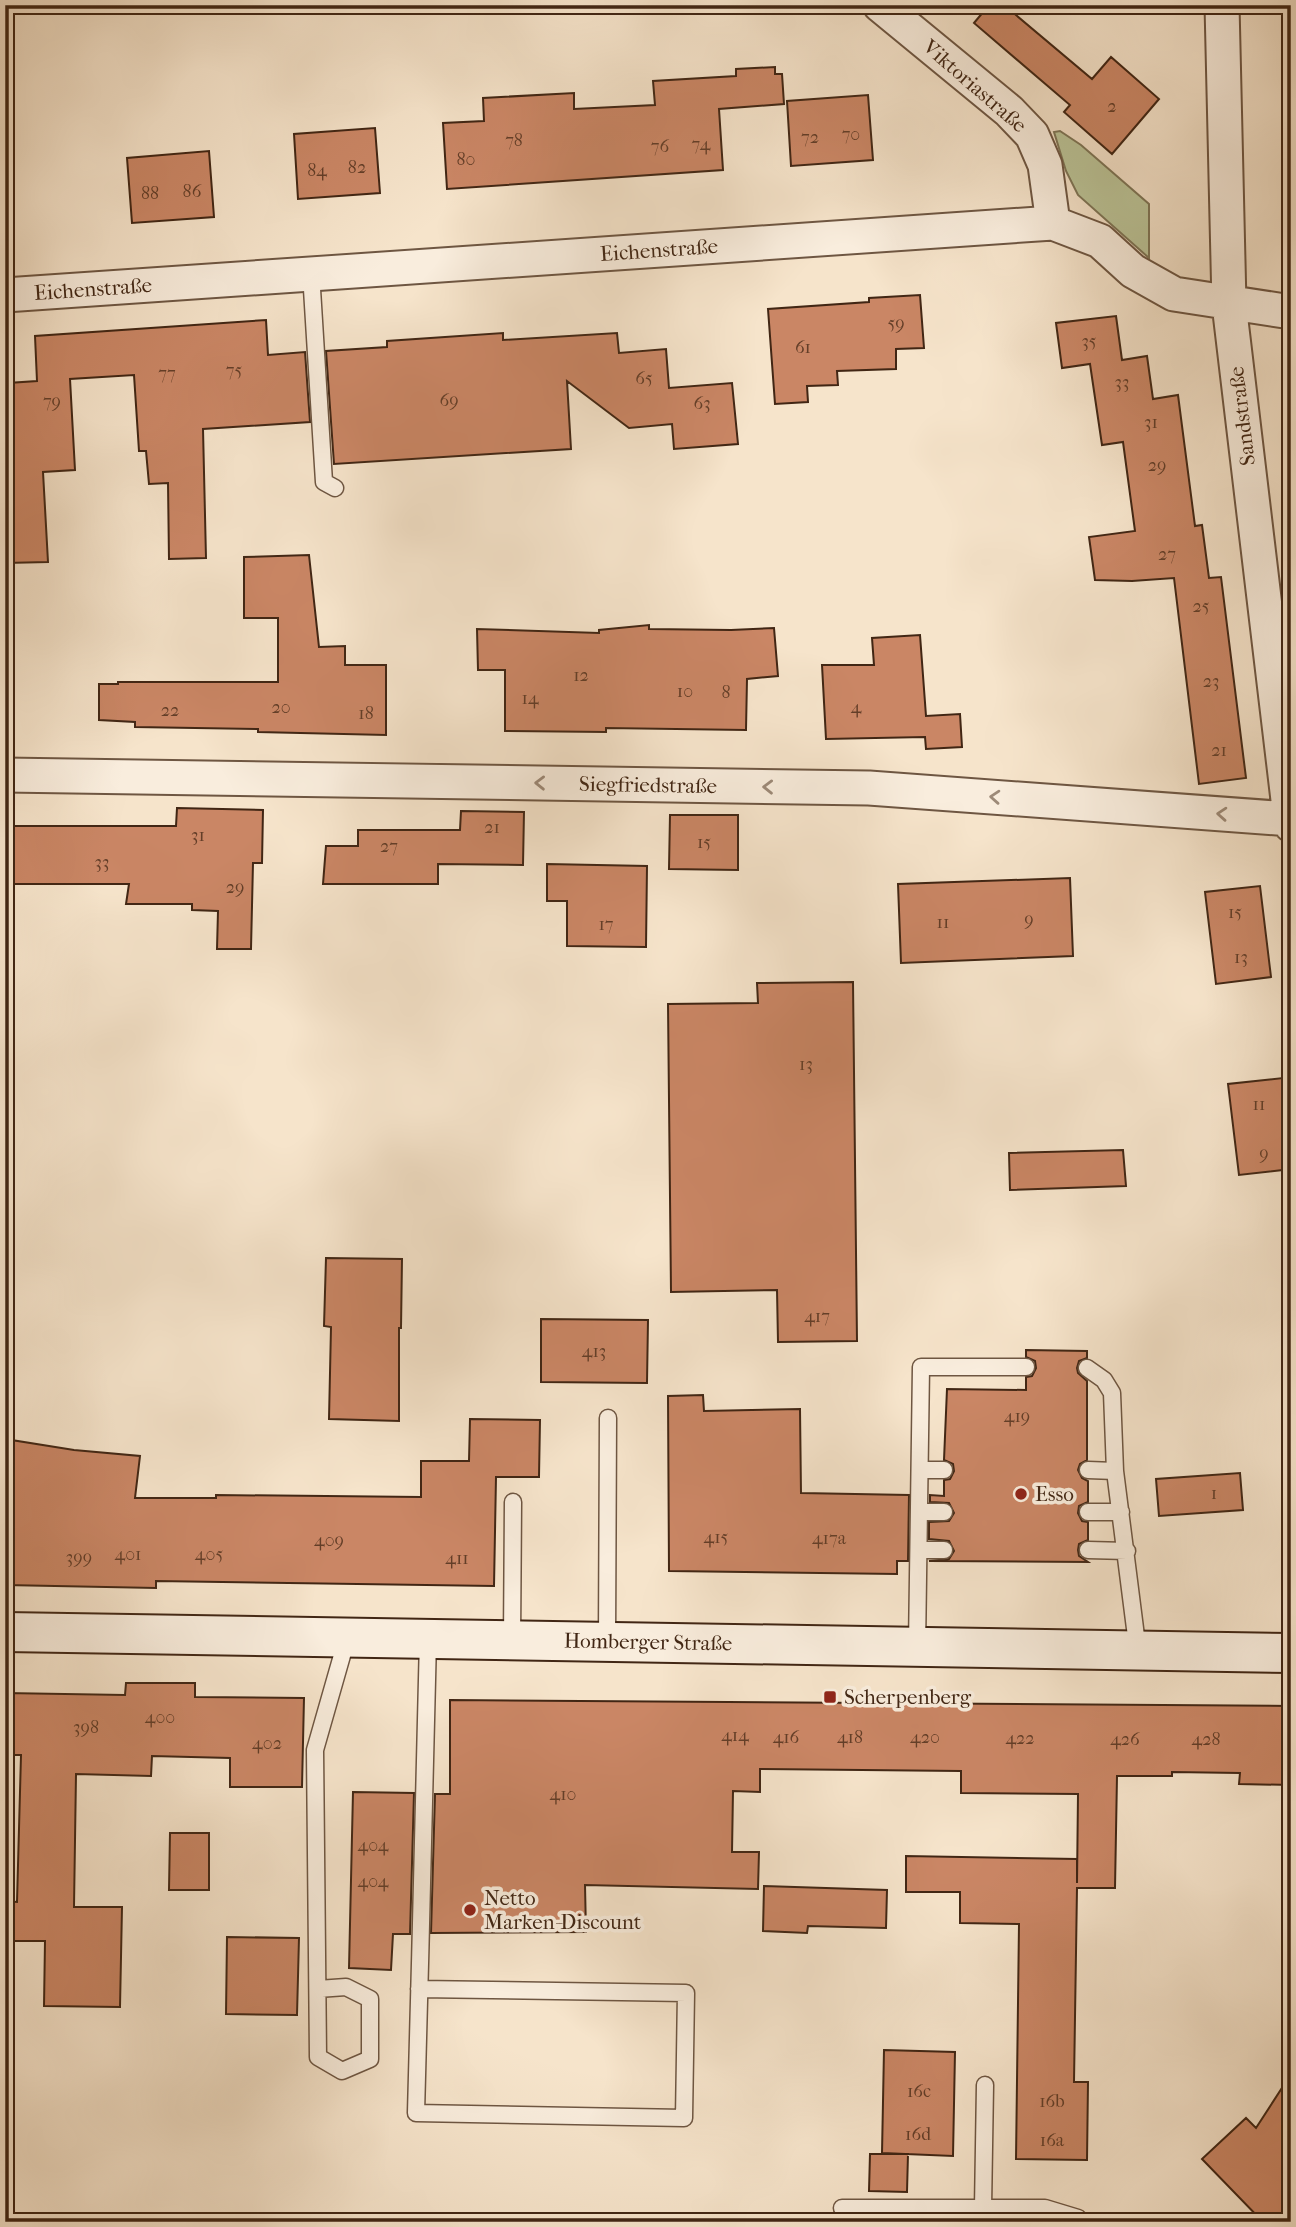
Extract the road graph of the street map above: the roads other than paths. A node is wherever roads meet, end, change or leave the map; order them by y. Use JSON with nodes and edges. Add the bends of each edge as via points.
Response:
{"nodes":[{"id":1,"x":880,"y":5,"type":"edge"},
{"id":2,"x":1222,"y":5,"type":"edge"},
{"id":3,"x":1053,"y":223,"type":"junction"},
{"id":4,"x":312,"y":274,"type":"junction"},
{"id":5,"x":5,"y":295,"type":"edge"},
{"id":6,"x":1229,"y":304,"type":"junction"},
{"id":7,"x":1291,"y":312,"type":"edge"},
{"id":8,"x":335,"y":488,"type":"dead end"},
{"id":9,"x":5,"y":775,"type":"edge"},
{"id":10,"x":1290,"y":819,"type":"edge"},
{"id":11,"x":1291,"y":825,"type":"edge"},
{"id":12,"x":1026,"y":1367,"type":"dead end"},
{"id":13,"x":1087,"y":1368,"type":"dead end"},
{"id":14,"x":608,"y":1418,"type":"dead end"},
{"id":15,"x":920,"y":1470,"type":"junction"},
{"id":16,"x":944,"y":1470,"type":"dead end"},
{"id":17,"x":1088,"y":1470,"type":"dead end"},
{"id":18,"x":1115,"y":1471,"type":"junction"},
{"id":19,"x":513,"y":1502,"type":"dead end"},
{"id":20,"x":920,"y":1512,"type":"junction"},
{"id":21,"x":944,"y":1512,"type":"dead end"},
{"id":22,"x":1088,"y":1512,"type":"dead end"},
{"id":23,"x":1121,"y":1512,"type":"junction"},
{"id":24,"x":920,"y":1550,"type":"junction"},
{"id":25,"x":944,"y":1550,"type":"dead end"},
{"id":26,"x":1088,"y":1550,"type":"dead end"},
{"id":27,"x":1127,"y":1551,"type":"junction"},
{"id":28,"x":5,"y":1632,"type":"edge"},
{"id":29,"x":347,"y":1638,"type":"junction"},
{"id":30,"x":428,"y":1639,"type":"junction"},
{"id":31,"x":512,"y":1640,"type":"junction"},
{"id":32,"x":607,"y":1642,"type":"junction"},
{"id":33,"x":917,"y":1647,"type":"junction"},
{"id":34,"x":1138,"y":1652,"type":"junction"},
{"id":35,"x":1291,"y":1653,"type":"edge"},
{"id":36,"x":318,"y":1989,"type":"junction"},
{"id":37,"x":419,"y":1989,"type":"junction"},
{"id":38,"x":985,"y":2085,"type":"dead end"},
{"id":39,"x":842,"y":2208,"type":"dead end"},
{"id":40,"x":983,"y":2208,"type":"junction"},
{"id":41,"x":1081,"y":2222,"type":"edge"}],
"edges":[{"from":1,"to":3,"type":"street","name":"Viktoriastraße","via":[[1032,135],[1045,165]]},
{"from":2,"to":6,"type":"street","name":"Sandstraße"},
{"from":3,"to":4,"type":"street","name":"Eichenstraße"},
{"from":3,"to":6,"type":"street","name":"Eichenstraße","via":[[1100,241],[1133,271],[1174,294]]},
{"from":4,"to":5,"type":"street","name":"Eichenstraße"},
{"from":4,"to":8,"type":"lane","via":[[324,482]]},
{"from":6,"to":7,"type":"street","name":"Eichenstraße"},
{"from":6,"to":10,"type":"street","name":"Sandstraße"},
{"from":10,"to":9,"type":"street","name":"Siegfriedstraße","one_way":true,"via":[[869,788]]},
{"from":10,"to":11,"type":"street","name":"Sandstraße"},
{"from":12,"to":15,"type":"lane","via":[[921,1367]]},
{"from":13,"to":18,"type":"lane","via":[[1104,1380],[1112,1393]]},
{"from":14,"to":32,"type":"lane"},
{"from":15,"to":16,"type":"lane"},
{"from":15,"to":20,"type":"lane"},
{"from":17,"to":18,"type":"lane"},
{"from":18,"to":23,"type":"lane"},
{"from":19,"to":31,"type":"lane"},
{"from":20,"to":21,"type":"lane"},
{"from":20,"to":24,"type":"lane"},
{"from":22,"to":23,"type":"lane"},
{"from":23,"to":27,"type":"lane"},
{"from":24,"to":25,"type":"lane"},
{"from":24,"to":33,"type":"lane"},
{"from":26,"to":27,"type":"lane"},
{"from":27,"to":34,"type":"lane"},
{"from":28,"to":29,"type":"main road","name":"Homberger Straße"},
{"from":29,"to":30,"type":"main road","name":"Homberger Straße"},
{"from":29,"to":36,"type":"lane","via":[[315,1749]]},
{"from":30,"to":31,"type":"main road","name":"Homberger Straße"},
{"from":30,"to":37,"type":"lane"},
{"from":31,"to":32,"type":"main road","name":"Homberger Straße"},
{"from":32,"to":33,"type":"main road","name":"Homberger Straße"},
{"from":33,"to":34,"type":"main road","name":"Homberger Straße"},
{"from":34,"to":35,"type":"main road","name":"Homberger Straße"},
{"from":36,"to":36,"type":"lane","via":[[318,2057],[342,2071],[370,2059],[370,1999],[346,1987]]},
{"from":37,"to":37,"type":"lane","via":[[416,2113],[684,2118],[686,1993]]},
{"from":38,"to":40,"type":"lane"},
{"from":39,"to":40,"type":"lane"},
{"from":40,"to":41,"type":"lane","via":[[1045,2208]]}]}
